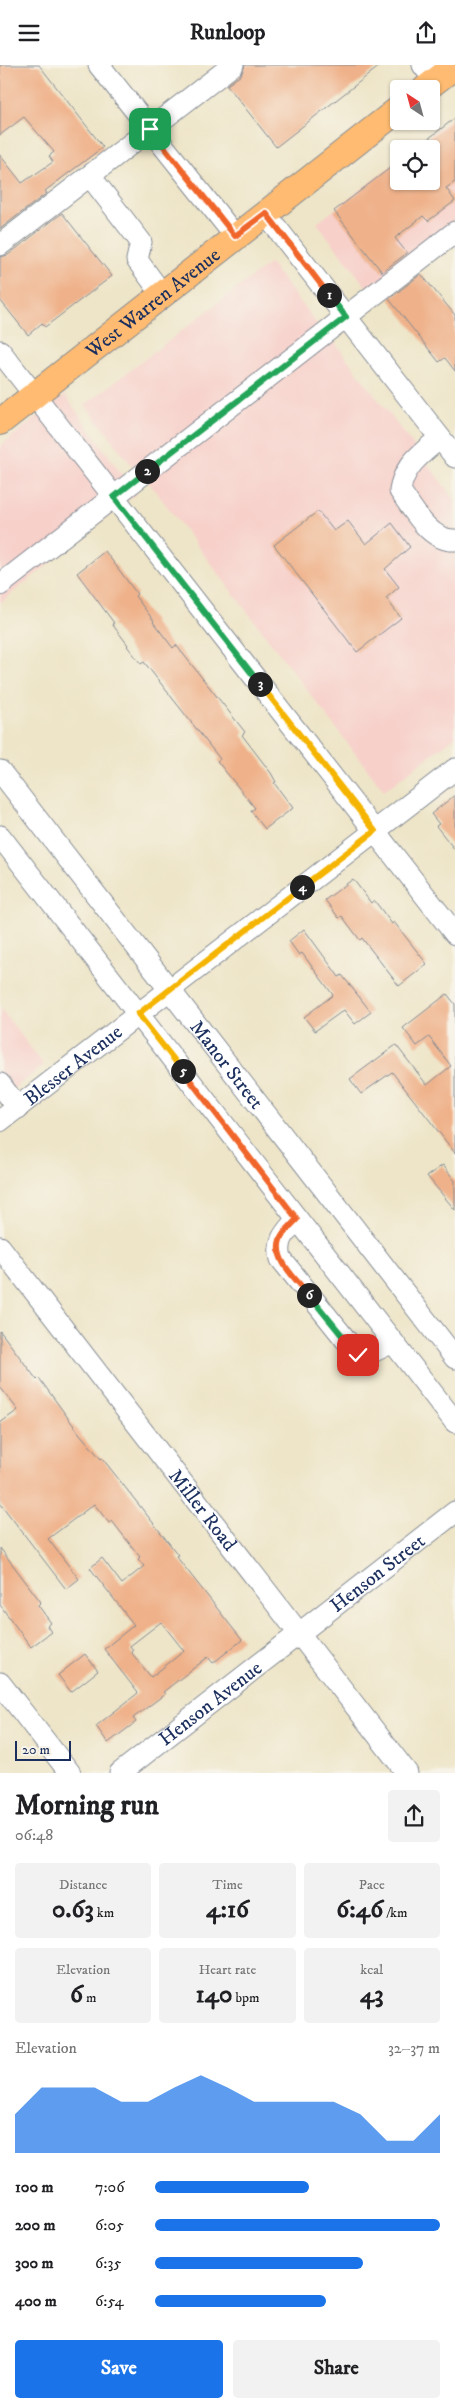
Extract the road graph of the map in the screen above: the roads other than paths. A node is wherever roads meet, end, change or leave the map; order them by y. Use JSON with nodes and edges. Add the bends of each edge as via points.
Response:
{"nodes":[{"id":1,"x":100,"y":65,"type":"edge"},
{"id":2,"x":233,"y":65,"type":"edge"},
{"id":3,"x":390,"y":116,"type":"edge"},
{"id":4,"x":150,"y":129,"type":"junction"},
{"id":5,"x":90,"y":176,"type":"junction"},
{"id":6,"x":266,"y":213,"type":"junction"},
{"id":7,"x":455,"y":232,"type":"edge"},
{"id":8,"x":235,"y":236,"type":"junction"},
{"id":9,"x":0,"y":245,"type":"edge"},
{"id":10,"x":162,"y":294,"type":"junction"},
{"id":11,"x":346,"y":317,"type":"junction"},
{"id":12,"x":0,"y":351,"type":"edge"},
{"id":13,"x":34,"y":395,"type":"junction"},
{"id":14,"x":0,"y":422,"type":"edge"},
{"id":15,"x":440,"y":438,"type":"junction"},
{"id":16,"x":455,"y":457,"type":"edge"},
{"id":17,"x":114,"y":497,"type":"junction"},
{"id":18,"x":455,"y":540,"type":"edge"},
{"id":19,"x":0,"y":585,"type":"edge"},
{"id":20,"x":455,"y":769,"type":"edge"},
{"id":21,"x":0,"y":771,"type":"edge"},
{"id":22,"x":375,"y":831,"type":"junction"},
{"id":23,"x":0,"y":836,"type":"edge"},
{"id":24,"x":455,"y":934,"type":"edge"},
{"id":25,"x":170,"y":990,"type":"junction"},
{"id":26,"x":138,"y":1014,"type":"junction"},
{"id":27,"x":0,"y":1084,"type":"edge"},
{"id":28,"x":18,"y":1107,"type":"junction"},
{"id":29,"x":0,"y":1121,"type":"edge"},
{"id":30,"x":297,"y":1219,"type":"junction"},
{"id":31,"x":0,"y":1247,"type":"edge"},
{"id":32,"x":393,"y":1342,"type":"junction"},
{"id":33,"x":455,"y":1358,"type":"edge"},
{"id":34,"x":455,"y":1422,"type":"edge"},
{"id":35,"x":455,"y":1512,"type":"edge"},
{"id":36,"x":299,"y":1633,"type":"junction"},
{"id":37,"x":0,"y":1683,"type":"edge"},
{"id":38,"x":70,"y":1773,"type":"edge"},
{"id":39,"x":120,"y":1773,"type":"edge"},
{"id":40,"x":407,"y":1773,"type":"edge"}],
"edges":[{"from":1,"to":4,"type":"street"},
{"from":2,"to":4,"type":"street"},
{"from":3,"to":6,"type":"main road","name":"West Warren Avenue"},
{"from":4,"to":5,"type":"street"},
{"from":4,"to":8,"type":"street"},
{"from":5,"to":9,"type":"street"},
{"from":5,"to":10,"type":"street","via":[[141,242],[137,260]]},
{"from":6,"to":8,"type":"main road","name":"West Warren Avenue"},
{"from":6,"to":11,"type":"street"},
{"from":7,"to":11,"type":"street"},
{"from":8,"to":10,"type":"main road","name":"West Warren Avenue"},
{"from":10,"to":13,"type":"main road","name":"West Warren Avenue"},
{"from":11,"to":15,"type":"street"},
{"from":11,"to":17,"type":"street"},
{"from":12,"to":13,"type":"street"},
{"from":13,"to":14,"type":"main road","name":"West Warren Avenue"},
{"from":13,"to":17,"type":"street"},
{"from":15,"to":16,"type":"street"},
{"from":15,"to":18,"type":"street","via":[[411,463],[401,480],[400,491],[428,530],[446,540]]},
{"from":17,"to":19,"type":"street"},
{"from":17,"to":22,"type":"street"},
{"from":20,"to":22,"type":"street","name":"Blesser Avenue"},
{"from":21,"to":25,"type":"street","name":"Manor Street"},
{"from":22,"to":24,"type":"street"},
{"from":22,"to":25,"type":"street","name":"Blesser Avenue"},
{"from":23,"to":26,"type":"street","name":"Manor Street"},
{"from":25,"to":26,"type":"street","name":"Blesser Avenue"},
{"from":25,"to":33,"type":"street","name":"Manor Street"},
{"from":26,"to":28,"type":"street","name":"Blesser Avenue"},
{"from":26,"to":30,"type":"street","name":"Manor Street"},
{"from":27,"to":28,"type":"street"},
{"from":28,"to":29,"type":"street","name":"Blesser Avenue"},
{"from":30,"to":32,"type":"street","name":"Manor Street"},
{"from":30,"to":32,"type":"street","via":[[280,1239],[280,1259],[358,1355],[366,1355]]},
{"from":31,"to":36,"type":"street","name":"Miller Road"},
{"from":32,"to":34,"type":"street","name":"Manor Street"},
{"from":35,"to":36,"type":"street","name":"Henson Street"},
{"from":36,"to":39,"type":"street","name":"Henson Avenue"},
{"from":36,"to":40,"type":"street","name":"Miller Road"},
{"from":37,"to":38,"type":"street"}]}
